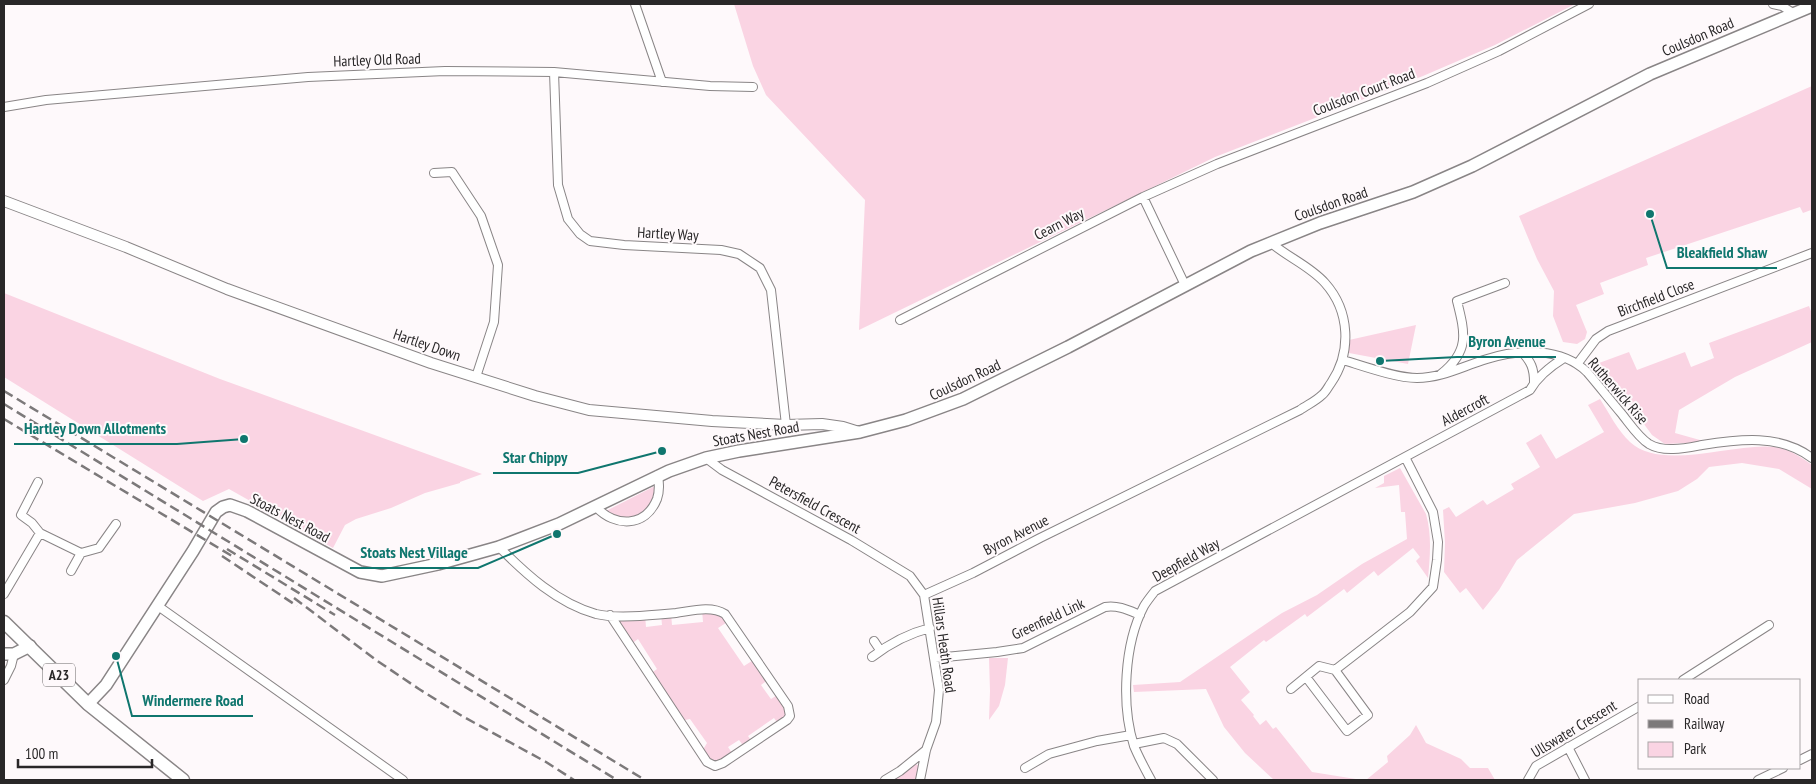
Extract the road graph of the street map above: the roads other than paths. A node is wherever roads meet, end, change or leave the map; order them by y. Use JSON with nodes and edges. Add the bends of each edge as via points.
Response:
{"nodes":[{"id":1,"x":635,"y":4,"type":"edge"},
{"id":2,"x":1590,"y":4,"type":"edge"},
{"id":3,"x":1773,"y":4,"type":"edge"},
{"id":4,"x":1812,"y":6,"type":"edge"},
{"id":5,"x":1793,"y":13,"type":"junction"},
{"id":6,"x":554,"y":72,"type":"junction"},
{"id":7,"x":662,"y":82,"type":"junction"},
{"id":8,"x":753,"y":86,"type":"dead end"},
{"id":9,"x":4,"y":107,"type":"edge"},
{"id":10,"x":434,"y":173,"type":"dead end"},
{"id":11,"x":1143,"y":198,"type":"junction"},
{"id":12,"x":4,"y":201,"type":"edge"},
{"id":13,"x":1270,"y":242,"type":"junction"},
{"id":14,"x":1812,"y":253,"type":"edge"},
{"id":15,"x":1505,"y":283,"type":"dead end"},
{"id":16,"x":1185,"y":285,"type":"junction"},
{"id":17,"x":900,"y":320,"type":"dead end"},
{"id":18,"x":1522,"y":352,"type":"junction"},
{"id":19,"x":1564,"y":358,"type":"junction"},
{"id":20,"x":1343,"y":360,"type":"junction"},
{"id":21,"x":1578,"y":363,"type":"junction"},
{"id":22,"x":1441,"y":374,"type":"junction"},
{"id":23,"x":476,"y":378,"type":"junction"},
{"id":24,"x":1534,"y":382,"type":"junction"},
{"id":25,"x":786,"y":424,"type":"junction"},
{"id":26,"x":860,"y":432,"type":"junction"},
{"id":27,"x":1405,"y":457,"type":"junction"},
{"id":28,"x":706,"y":458,"type":"junction"},
{"id":29,"x":1812,"y":458,"type":"edge"},
{"id":30,"x":658,"y":475,"type":"junction"},
{"id":31,"x":38,"y":482,"type":"dead end"},
{"id":32,"x":596,"y":507,"type":"junction"},
{"id":33,"x":116,"y":524,"type":"dead end"},
{"id":34,"x":40,"y":533,"type":"junction"},
{"id":35,"x":499,"y":547,"type":"junction"},
{"id":36,"x":81,"y":553,"type":"junction"},
{"id":37,"x":70,"y":571,"type":"dead end"},
{"id":38,"x":910,"y":576,"type":"joint"},
{"id":39,"x":4,"y":594,"type":"edge"},
{"id":40,"x":924,"y":595,"type":"junction"},
{"id":41,"x":158,"y":606,"type":"junction"},
{"id":42,"x":1140,"y":615,"type":"junction"},
{"id":43,"x":610,"y":616,"type":"junction"},
{"id":44,"x":4,"y":622,"type":"edge"},
{"id":45,"x":1770,"y":625,"type":"dead end"},
{"id":46,"x":930,"y":628,"type":"junction"},
{"id":47,"x":874,"y":641,"type":"dead end"},
{"id":48,"x":30,"y":646,"type":"junction"},
{"id":49,"x":880,"y":650,"type":"junction"},
{"id":50,"x":9,"y":654,"type":"edge"},
{"id":51,"x":872,"y":657,"type":"dead end"},
{"id":52,"x":935,"y":658,"type":"junction"},
{"id":53,"x":1335,"y":670,"type":"junction"},
{"id":54,"x":1306,"y":677,"type":"junction"},
{"id":55,"x":1686,"y":679,"type":"edge"},
{"id":56,"x":4,"y":680,"type":"edge"},
{"id":57,"x":1291,"y":689,"type":"dead end"},
{"id":58,"x":88,"y":704,"type":"junction"},
{"id":59,"x":1638,"y":707,"type":"edge"},
{"id":60,"x":1132,"y":735,"type":"junction"},
{"id":61,"x":1134,"y":744,"type":"junction"},
{"id":62,"x":1568,"y":747,"type":"junction"},
{"id":63,"x":926,"y":750,"type":"junction"},
{"id":64,"x":1025,"y":768,"type":"dead end"},
{"id":65,"x":1781,"y":769,"type":"edge"},
{"id":66,"x":183,"y":780,"type":"edge"},
{"id":67,"x":403,"y":780,"type":"edge"},
{"id":68,"x":885,"y":780,"type":"edge"},
{"id":69,"x":920,"y":780,"type":"edge"},
{"id":70,"x":1151,"y":780,"type":"edge"},
{"id":71,"x":1213,"y":780,"type":"edge"},
{"id":72,"x":1528,"y":780,"type":"edge"},
{"id":73,"x":1585,"y":780,"type":"edge"},
{"id":74,"x":1758,"y":780,"type":"edge"}],
"edges":[{"from":1,"to":7,"type":"street"},
{"from":2,"to":11,"type":"street","name":"Coulsdon Court Road","via":[[1499,51],[1427,83],[1217,164]]},
{"from":3,"to":5,"type":"street"},
{"from":4,"to":5,"type":"main road","name":"Coulsdon Road"},
{"from":5,"to":13,"type":"main road","name":"Coulsdon Road","via":[[1650,74],[1472,166],[1413,192]]},
{"from":6,"to":7,"type":"street","name":"Hartley Old Road"},
{"from":6,"to":9,"type":"street","name":"Hartley Old Road","via":[[445,71],[308,77],[46,100]]},
{"from":6,"to":25,"type":"street","name":"Hartley Way","via":[[558,185],[568,219],[590,241],[722,250],[739,254],[760,268],[771,290]]},
{"from":7,"to":8,"type":"street","name":"Hartley Old Road"},
{"from":10,"to":23,"type":"street","via":[[452,172],[481,216],[498,265],[494,322]]},
{"from":11,"to":16,"type":"street"},
{"from":11,"to":17,"type":"street","name":"Cearn Way"},
{"from":12,"to":23,"type":"street","name":"Hartley Down","via":[[227,290]]},
{"from":13,"to":16,"type":"main road","name":"Coulsdon Road"},
{"from":13,"to":20,"type":"street","name":"Byron Avenue","via":[[1325,283],[1340,303],[1346,332]]},
{"from":14,"to":21,"type":"street","name":"Birchfield Close","via":[[1608,331],[1596,339]]},
{"from":15,"to":22,"type":"street","via":[[1457,301],[1464,342],[1452,365]]},
{"from":16,"to":26,"type":"main road","name":"Coulsdon Road","via":[[963,399],[906,420]]},
{"from":18,"to":19,"type":"street","name":"Rutherwick Rise","via":[[1546,352]]},
{"from":18,"to":22,"type":"street","name":"Rutherwick Rise"},
{"from":18,"to":24,"type":"street","via":[[1531,362]]},
{"from":19,"to":21,"type":"street","name":"Rutherwick Rise"},
{"from":19,"to":24,"type":"street","name":"Aldercroft"},
{"from":20,"to":22,"type":"street","name":"Rutherwick Rise","via":[[1416,378]]},
{"from":20,"to":40,"type":"street","name":"Byron Avenue","via":[[1323,395],[1300,410]]},
{"from":21,"to":29,"type":"street","name":"Rutherwick Rise","via":[[1651,446],[1685,448],[1756,440],[1779,442]]},
{"from":23,"to":25,"type":"street","name":"Hartley Down","via":[[589,410]]},
{"from":24,"to":27,"type":"street","name":"Aldercroft","via":[[1530,390]]},
{"from":25,"to":26,"type":"street","name":"Hartley Down","via":[[822,424]]},
{"from":26,"to":28,"type":"main road","name":"Stoats Nest Road"},
{"from":27,"to":42,"type":"street","name":"Deepfield Way","via":[[1155,591]]},
{"from":27,"to":53,"type":"street","via":[[1433,512],[1438,542],[1433,587],[1410,612]]},
{"from":28,"to":30,"type":"main road","name":"Stoats Nest Road"},
{"from":28,"to":38,"type":"street","name":"Petersfield Crescent"},
{"from":30,"to":32,"type":"main road","name":"Stoats Nest Road"},
{"from":30,"to":32,"type":"street","via":[[657,498],[645,515],[623,523],[611,519]]},
{"from":31,"to":34,"type":"street","via":[[21,515]]},
{"from":32,"to":35,"type":"main road","name":"Stoats Nest Road"},
{"from":33,"to":36,"type":"street","via":[[99,548]]},
{"from":34,"to":36,"type":"street"},
{"from":34,"to":39,"type":"street"},
{"from":35,"to":41,"type":"main road","name":"Stoats Nest Road","via":[[382,576],[360,572],[230,505],[216,512]]},
{"from":35,"to":43,"type":"street","via":[[520,568],[559,597],[596,614]]},
{"from":36,"to":37,"type":"street"},
{"from":38,"to":40,"type":"street","name":"Hillars Heath Road"},
{"from":40,"to":46,"type":"street","name":"Hillars Heath Road"},
{"from":41,"to":58,"type":"main road","name":"Stoats Nest Road","via":[[106,686]]},
{"from":41,"to":67,"type":"street"},
{"from":42,"to":52,"type":"street","name":"Greenfield Link","via":[[1121,607],[1105,607],[1023,648]]},
{"from":42,"to":60,"type":"street","name":"Deepfield Way","via":[[1128,665],[1127,708]]},
{"from":43,"to":43,"type":"street","via":[[707,762],[715,766],[723,763],[790,716],[788,706],[725,614],[719,610]]},
{"from":44,"to":48,"type":"highway","number":"A23"},
{"from":45,"to":55,"type":"street"},
{"from":46,"to":49,"type":"street"},
{"from":46,"to":52,"type":"street","name":"Hillars Heath Road"},
{"from":47,"to":49,"type":"street"},
{"from":48,"to":50,"type":"main road"},
{"from":48,"to":58,"type":"highway","number":"A23"},
{"from":49,"to":51,"type":"street"},
{"from":50,"to":56,"type":"street","via":[[11,666]]},
{"from":52,"to":63,"type":"street","name":"Hillars Heath Road","via":[[939,690],[936,722]]},
{"from":53,"to":54,"type":"street","via":[[1319,666]]},
{"from":53,"to":54,"type":"street","via":[[1368,715],[1347,731]]},
{"from":54,"to":57,"type":"street"},
{"from":58,"to":66,"type":"highway","number":"A23"},
{"from":59,"to":62,"type":"street","name":"Ullswater Crescent"},
{"from":60,"to":61,"type":"street","name":"Deepfield Way"},
{"from":60,"to":64,"type":"street","via":[[1048,754]]},
{"from":61,"to":70,"type":"street","name":"Deepfield Way"},
{"from":61,"to":71,"type":"street","via":[[1164,738],[1177,744]]},
{"from":62,"to":72,"type":"street","name":"Ullswater Crescent","via":[[1536,766]]},
{"from":62,"to":73,"type":"street"},
{"from":63,"to":68,"type":"street"},
{"from":63,"to":69,"type":"street","name":"Hillars Heath Road"},
{"from":65,"to":74,"type":"street"}]}
